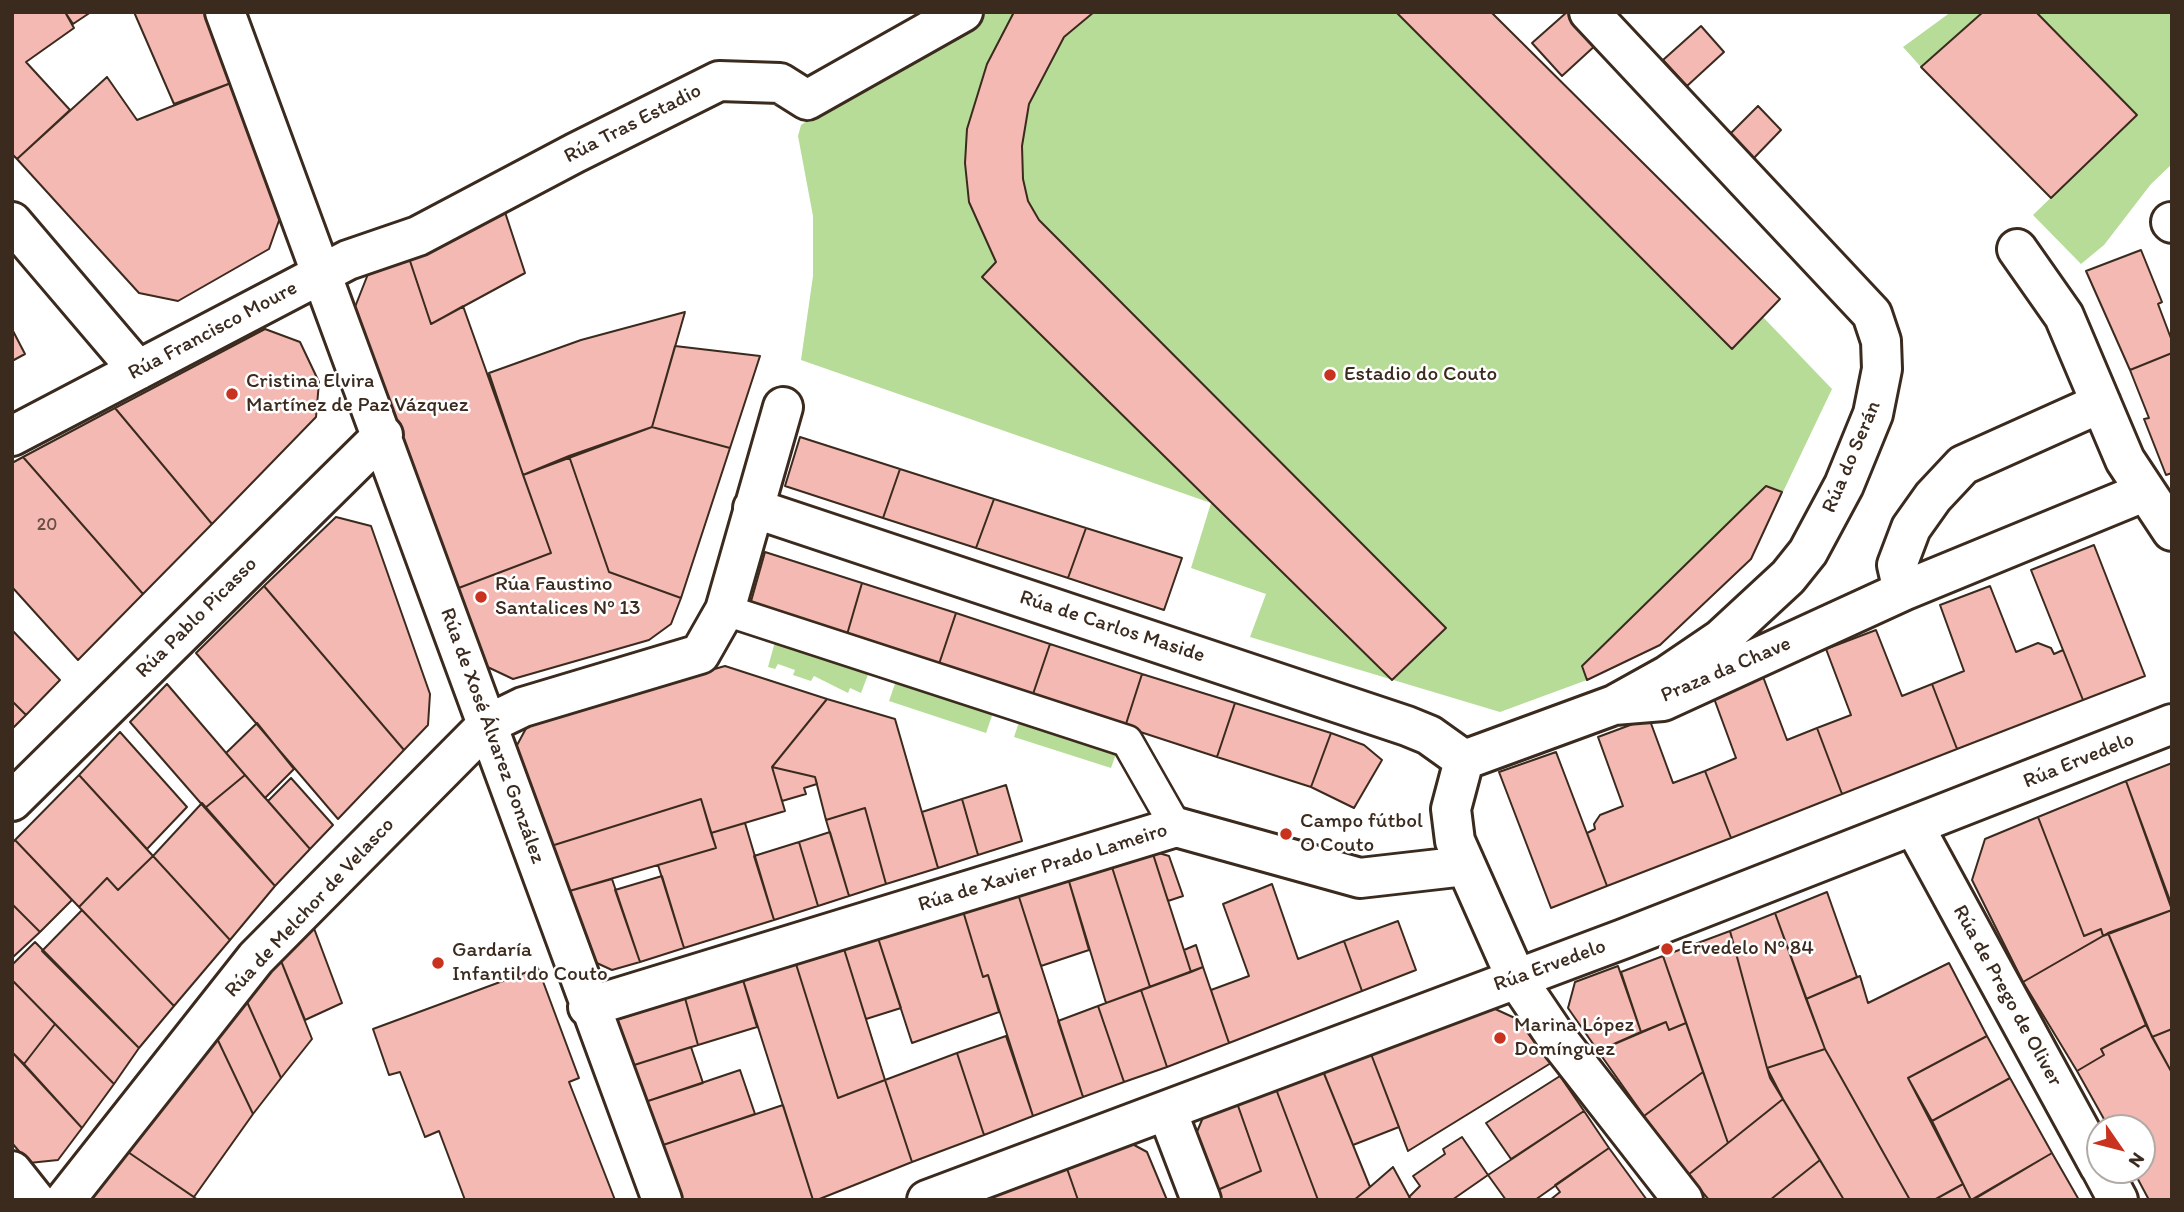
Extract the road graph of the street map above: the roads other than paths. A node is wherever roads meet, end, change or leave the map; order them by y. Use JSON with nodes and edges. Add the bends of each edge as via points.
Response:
{"nodes":[{"id":1,"x":225,"y":12,"type":"edge"},
{"id":2,"x":963,"y":12,"type":"edge"},
{"id":3,"x":1589,"y":12,"type":"edge"},
{"id":4,"x":12,"y":222,"type":"edge"},
{"id":5,"x":418,"y":236,"type":"joint"},
{"id":6,"x":2017,"y":249,"type":"dead end"},
{"id":7,"x":323,"y":273,"type":"junction"},
{"id":8,"x":138,"y":370,"type":"junction"},
{"id":9,"x":2102,"y":403,"type":"junction"},
{"id":10,"x":783,"y":407,"type":"dead end"},
{"id":11,"x":383,"y":435,"type":"junction"},
{"id":12,"x":12,"y":436,"type":"edge"},
{"id":13,"x":2144,"y":492,"type":"junction"},
{"id":14,"x":754,"y":508,"type":"junction"},
{"id":15,"x":2171,"y":526,"type":"edge"},
{"id":16,"x":1903,"y":590,"type":"junction"},
{"id":17,"x":726,"y":610,"type":"junction"},
{"id":18,"x":1614,"y":705,"type":"junction"},
{"id":19,"x":488,"y":724,"type":"junction"},
{"id":20,"x":2172,"y":724,"type":"edge"},
{"id":21,"x":1464,"y":760,"type":"junction"},
{"id":22,"x":12,"y":802,"type":"edge"},
{"id":23,"x":1914,"y":826,"type":"junction"},
{"id":24,"x":1176,"y":827,"type":"junction"},
{"id":25,"x":1465,"y":866,"type":"junction"},
{"id":26,"x":1516,"y":978,"type":"junction"},
{"id":27,"x":589,"y":1006,"type":"junction"},
{"id":28,"x":1167,"y":1111,"type":"junction"},
{"id":29,"x":2086,"y":1141,"type":"edge"},
{"id":30,"x":12,"y":1171,"type":"edge"},
{"id":31,"x":2110,"y":1184,"type":"edge"},
{"id":32,"x":35,"y":1200,"type":"edge"},
{"id":33,"x":65,"y":1200,"type":"edge"},
{"id":34,"x":662,"y":1200,"type":"edge"},
{"id":35,"x":927,"y":1200,"type":"edge"},
{"id":36,"x":1201,"y":1200,"type":"edge"},
{"id":37,"x":1684,"y":1200,"type":"edge"},
{"id":38,"x":2118,"y":1200,"type":"edge"}],
"edges":[{"from":1,"to":7,"type":"street","name":"Rúa de Xosé Álvarez González"},
{"from":2,"to":5,"type":"street","name":"Rúa Tras Estadio","via":[[807,100],[780,83],[719,81]]},
{"from":3,"to":18,"type":"street","name":"Rúa do Serán","via":[[1872,314],[1881,341],[1882,369],[1873,414],[1850,473],[1823,527],[1788,577],[1721,639],[1668,676]]},
{"from":4,"to":8,"type":"street"},
{"from":5,"to":7,"type":"street","name":"Rúa Francisco Moure","via":[[362,253]]},
{"from":6,"to":9,"type":"street","via":[[2064,316]]},
{"from":7,"to":8,"type":"street","name":"Rúa Francisco Moure"},
{"from":7,"to":11,"type":"street","name":"Rúa de Xosé Álvarez González"},
{"from":8,"to":12,"type":"street","name":"Rúa Francisco Moure"},
{"from":9,"to":13,"type":"street","via":[[2125,460]]},
{"from":9,"to":16,"type":"street","via":[[1963,465],[1911,528],[1897,565]]},
{"from":10,"to":14,"type":"street","name":"Rúa de Melchor de Velasco"},
{"from":11,"to":19,"type":"street","name":"Rúa de Xosé Álvarez González"},
{"from":11,"to":22,"type":"street","name":"Rúa Pablo Picasso"},
{"from":13,"to":15,"type":"street"},
{"from":13,"to":16,"type":"street","name":"Praza da Chave"},
{"from":14,"to":17,"type":"street","name":"Rúa de Melchor de Velasco"},
{"from":14,"to":21,"type":"street","name":"Rúa de Carlos Maside","via":[[1407,726],[1429,735]]},
{"from":16,"to":18,"type":"street","name":"Praza da Chave","via":[[1663,701]]},
{"from":17,"to":19,"type":"street","name":"Rúa de Melchor de Velasco","via":[[700,654],[523,707]]},
{"from":17,"to":24,"type":"street","via":[[1127,741]]},
{"from":18,"to":21,"type":"street","name":"Praza da Chave"},
{"from":19,"to":27,"type":"street","name":"Rúa de Xosé Álvarez González"},
{"from":19,"to":33,"type":"street","name":"Rúa de Melchor de Velasco","via":[[256,958]]},
{"from":20,"to":23,"type":"street","name":"Rúa Ervedelo"},
{"from":21,"to":25,"type":"street","via":[[1451,809],[1455,841]]},
{"from":23,"to":26,"type":"street","name":"Rúa Ervedelo"},
{"from":23,"to":29,"type":"street","name":"Rúa de Prego de Oliver"},
{"from":24,"to":25,"type":"street","name":"Rúa de Xavier Prado Lameiro","via":[[1360,878]]},
{"from":24,"to":27,"type":"street","name":"Rúa de Xavier Prado Lameiro"},
{"from":25,"to":26,"type":"street"},
{"from":26,"to":28,"type":"street","name":"Rúa Ervedelo"},
{"from":26,"to":37,"type":"street","via":[[1556,1037]]},
{"from":27,"to":34,"type":"street","name":"Rúa de Xosé Álvarez González"},
{"from":28,"to":35,"type":"street","name":"Rúa Ervedelo"},
{"from":28,"to":36,"type":"street"},
{"from":30,"to":32,"type":"street"},
{"from":31,"to":38,"type":"street","name":"Rúa de Prego de Oliver"}]}
